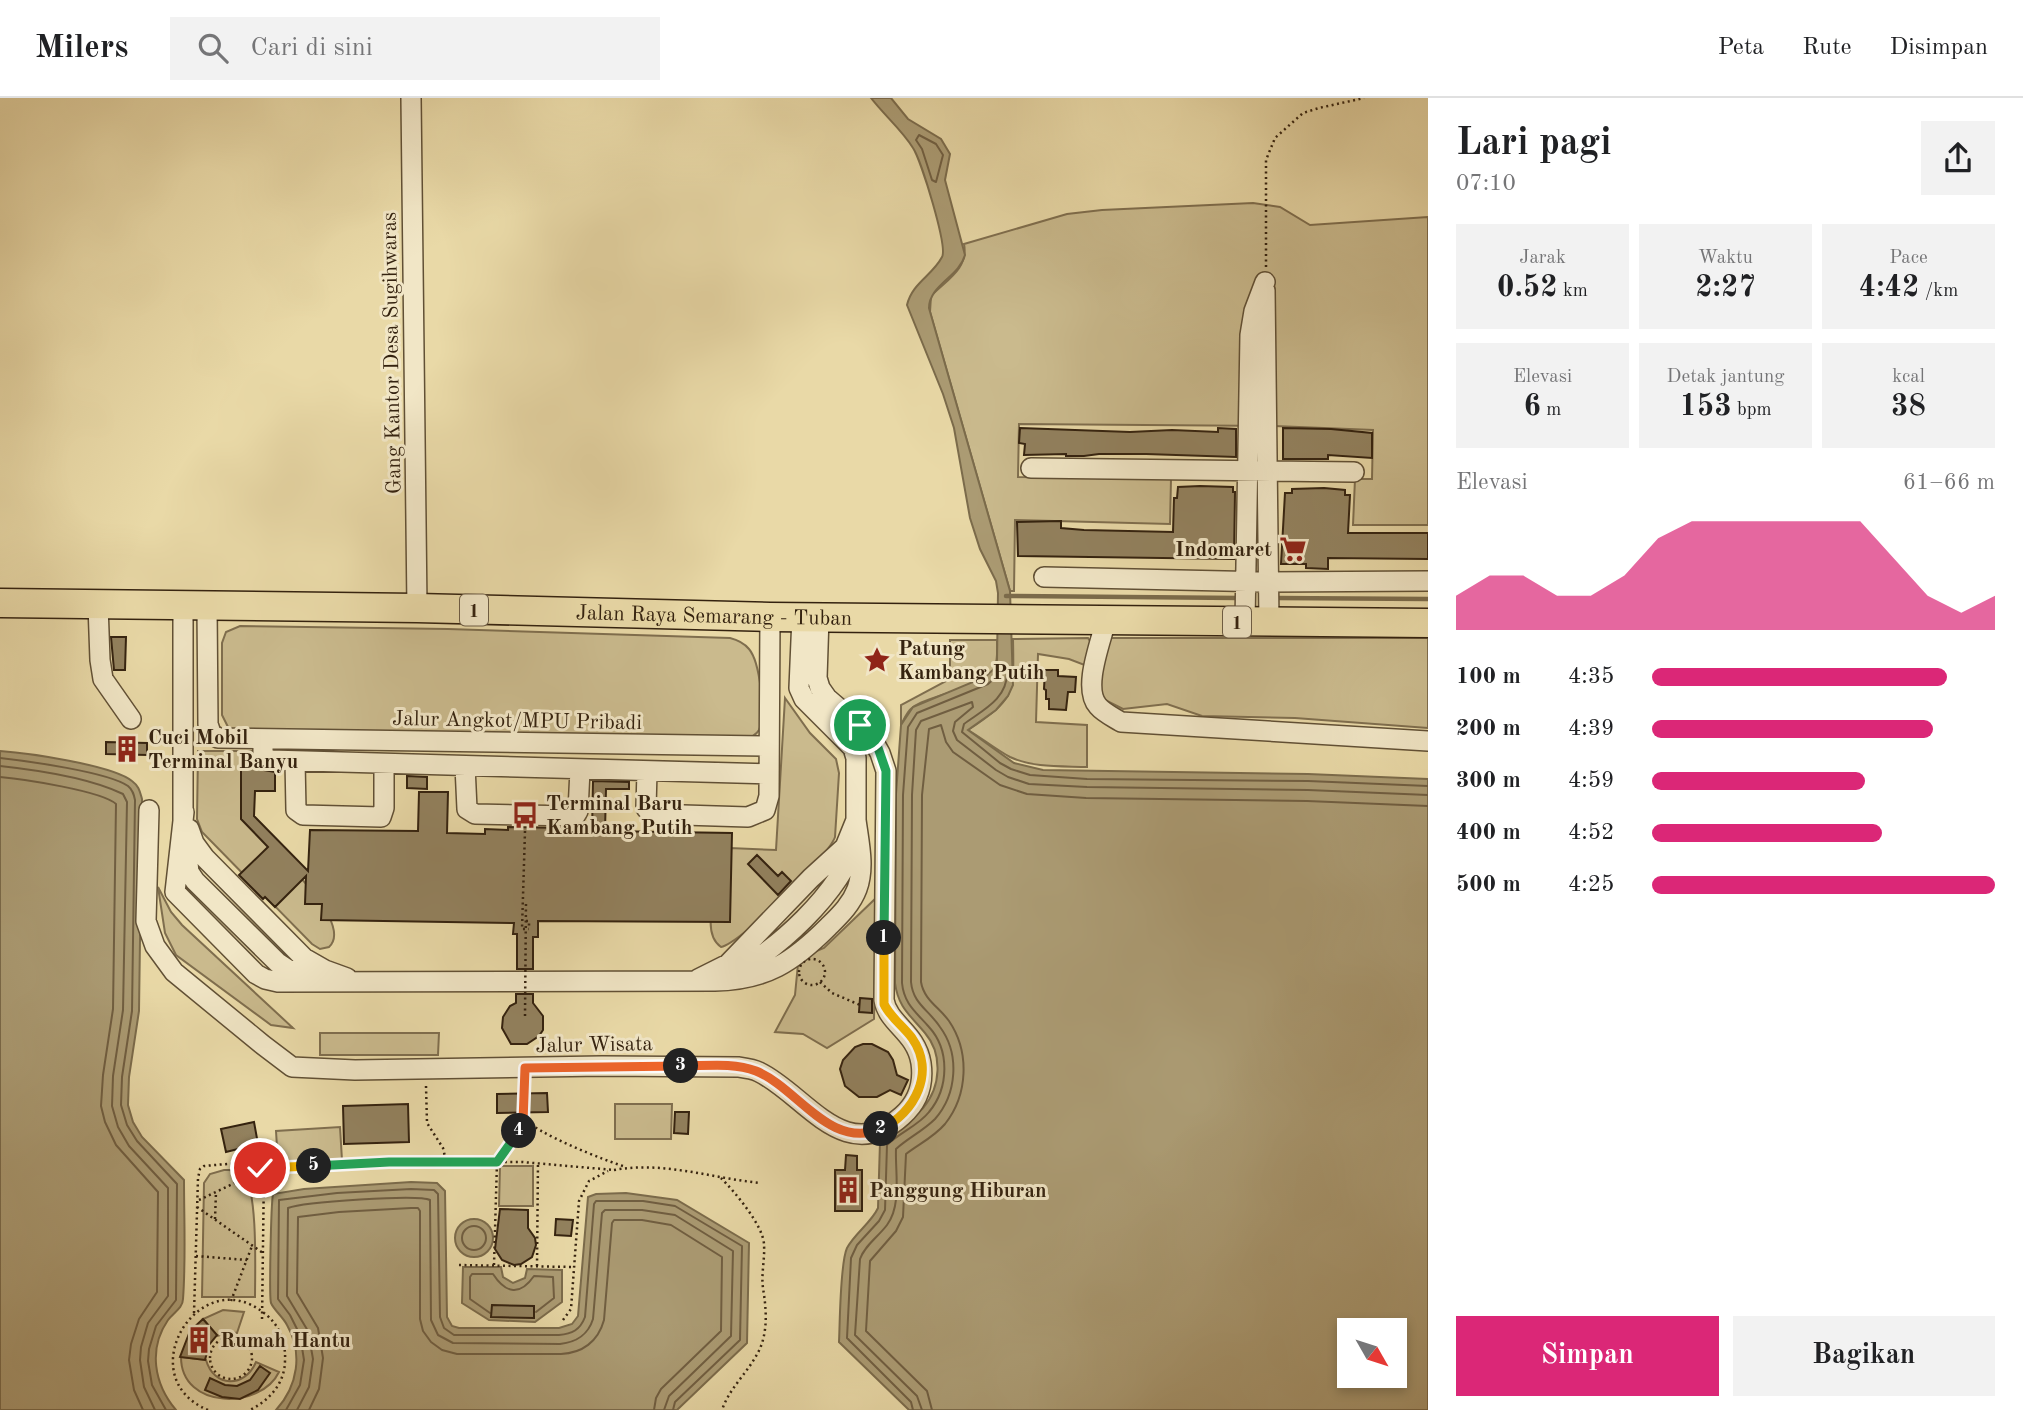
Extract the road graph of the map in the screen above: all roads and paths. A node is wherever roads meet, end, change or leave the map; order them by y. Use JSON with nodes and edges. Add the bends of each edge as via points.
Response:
{"nodes":[{"id":1,"x":411,"y":98,"type":"edge"},
{"id":2,"x":1364,"y":98,"type":"edge"},
{"id":3,"x":1265,"y":282,"type":"joint"},
{"id":4,"x":1259,"y":385,"type":"junction"},
{"id":5,"x":1031,"y":468,"type":"dead end"},
{"id":6,"x":1248,"y":472,"type":"junction"},
{"id":7,"x":1268,"y":472,"type":"junction"},
{"id":8,"x":1354,"y":472,"type":"dead end"},
{"id":9,"x":1044,"y":577,"type":"dead end"},
{"id":10,"x":1428,"y":581,"type":"edge"},
{"id":11,"x":1269,"y":587,"type":"junction"},
{"id":12,"x":0,"y":603,"type":"edge"},
{"id":13,"x":98,"y":605,"type":"junction"},
{"id":14,"x":1253,"y":606,"type":"junction"},
{"id":15,"x":195,"y":607,"type":"junction"},
{"id":16,"x":417,"y":608,"type":"junction"},
{"id":17,"x":770,"y":617,"type":"junction"},
{"id":18,"x":811,"y":617,"type":"junction"},
{"id":19,"x":1106,"y":620,"type":"junction"},
{"id":20,"x":1428,"y":623,"type":"edge"},
{"id":21,"x":131,"y":719,"type":"dead end"},
{"id":22,"x":263,"y":740,"type":"junction"},
{"id":23,"x":1428,"y":741,"type":"edge"},
{"id":24,"x":769,"y":746,"type":"junction"},
{"id":25,"x":295,"y":761,"type":"junction"},
{"id":26,"x":384,"y":764,"type":"junction"},
{"id":27,"x":465,"y":766,"type":"junction"},
{"id":28,"x":580,"y":770,"type":"junction"},
{"id":29,"x":647,"y":771,"type":"junction"},
{"id":30,"x":769,"y":774,"type":"junction"},
{"id":31,"x":149,"y":810,"type":"dead end"},
{"id":32,"x":184,"y":812,"type":"junction"},
{"id":33,"x":526,"y":815,"type":"junction"},
{"id":34,"x":856,"y":820,"type":"junction"},
{"id":35,"x":526,"y":901,"type":"dead end"},
{"id":36,"x":526,"y":921,"type":"junction"},
{"id":37,"x":691,"y":981,"type":"junction"},
{"id":38,"x":820,"y":982,"type":"junction"},
{"id":39,"x":365,"y":983,"type":"junction"},
{"id":40,"x":860,"y":1005,"type":"dead end"},
{"id":41,"x":525,"y":1016,"type":"dead end"},
{"id":42,"x":525,"y":1068,"type":"junction"},
{"id":43,"x":424,"y":1069,"type":"junction"},
{"id":44,"x":523,"y":1117,"type":"junction"},
{"id":45,"x":446,"y":1161,"type":"junction"},
{"id":46,"x":497,"y":1162,"type":"junction"},
{"id":47,"x":537,"y":1162,"type":"junction"},
{"id":48,"x":630,"y":1168,"type":"junction"},
{"id":49,"x":264,"y":1169,"type":"junction"},
{"id":50,"x":614,"y":1170,"type":"junction"},
{"id":51,"x":721,"y":1178,"type":"junction"},
{"id":52,"x":760,"y":1183,"type":"dead end"},
{"id":53,"x":216,"y":1192,"type":"junction"},
{"id":54,"x":198,"y":1200,"type":"junction"},
{"id":55,"x":197,"y":1207,"type":"junction"},
{"id":56,"x":215,"y":1219,"type":"junction"},
{"id":57,"x":253,"y":1246,"type":"junction"},
{"id":58,"x":263,"y":1253,"type":"junction"},
{"id":59,"x":196,"y":1256,"type":"junction"},
{"id":60,"x":247,"y":1260,"type":"junction"},
{"id":61,"x":459,"y":1265,"type":"dead end"},
{"id":62,"x":494,"y":1265,"type":"junction"},
{"id":63,"x":537,"y":1266,"type":"junction"},
{"id":64,"x":574,"y":1267,"type":"junction"},
{"id":65,"x":231,"y":1301,"type":"junction"},
{"id":66,"x":262,"y":1311,"type":"junction"},
{"id":67,"x":194,"y":1313,"type":"junction"},
{"id":68,"x":563,"y":1320,"type":"dead end"},
{"id":69,"x":262,"y":1321,"type":"dead end"},
{"id":70,"x":251,"y":1347,"type":"joint"},
{"id":71,"x":208,"y":1410,"type":"edge"},
{"id":72,"x":250,"y":1410,"type":"edge"},
{"id":73,"x":722,"y":1410,"type":"edge"}],
"edges":[{"from":1,"to":16,"type":"street","name":"Gang Kantor Desa Sugihwaras"},
{"from":2,"to":3,"type":"path","via":[[1303,113],[1275,138],[1266,160]]},
{"from":3,"to":4,"type":"street"},
{"from":4,"to":6,"type":"street"},
{"from":4,"to":7,"type":"street"},
{"from":5,"to":6,"type":"street"},
{"from":6,"to":7,"type":"street"},
{"from":6,"to":14,"type":"street"},
{"from":7,"to":8,"type":"street"},
{"from":7,"to":11,"type":"street"},
{"from":9,"to":14,"type":"street"},
{"from":10,"to":11,"type":"street"},
{"from":11,"to":14,"type":"street"},
{"from":11,"to":14,"type":"street"},
{"from":12,"to":13,"type":"highway","name":"Jalan Raya Semarang - Tuban","number":"1"},
{"from":13,"to":15,"type":"highway","name":"Jalan Raya Semarang - Tuban","number":"1"},
{"from":13,"to":21,"type":"street","via":[[101,673]]},
{"from":14,"to":19,"type":"highway","name":"Jalan Raya Semarang - Tuban","number":"1"},
{"from":14,"to":20,"type":"highway","name":"Jalan Raya Semarang - Tuban","number":"1"},
{"from":15,"to":16,"type":"highway","name":"Jalan Raya Semarang - Tuban","number":"1"},
{"from":15,"to":22,"type":"street","name":"Jalur Angkot/MPU Pribadi","via":[[209,730],[218,738]]},
{"from":15,"to":32,"type":"street"},
{"from":16,"to":17,"type":"highway","name":"Jalan Raya Semarang - Tuban","number":"1"},
{"from":17,"to":18,"type":"highway","name":"Jalan Raya Semarang - Tuban","number":"1"},
{"from":17,"to":24,"type":"street"},
{"from":18,"to":19,"type":"highway","name":"Jalan Raya Semarang - Tuban","number":"1"},
{"from":18,"to":34,"type":"street","via":[[799,688],[811,707],[853,748]]},
{"from":18,"to":42,"type":"street","name":"Jalur Wisata","via":[[820,688],[870,735],[886,771],[884,1000],[887,1011],[919,1053],[922,1083],[912,1105],[884,1128],[856,1134],[833,1126],[751,1069]]},
{"from":19,"to":23,"type":"street","via":[[1091,692],[1098,707],[1121,722]]},
{"from":22,"to":24,"type":"street","name":"Jalur Angkot/MPU Pribadi"},
{"from":22,"to":25,"type":"street","via":[[267,759]]},
{"from":24,"to":30,"type":"street"},
{"from":25,"to":26,"type":"street"},
{"from":25,"to":26,"type":"street","via":[[296,810],[300,815],[316,816],[382,816]]},
{"from":26,"to":27,"type":"street"},
{"from":27,"to":28,"type":"street"},
{"from":27,"to":33,"type":"street","via":[[468,811]]},
{"from":28,"to":29,"type":"street"},
{"from":28,"to":33,"type":"street","via":[[576,815]]},
{"from":29,"to":30,"type":"street"},
{"from":29,"to":30,"type":"street","via":[[646,811],[651,814],[748,817],[761,813],[769,801]]},
{"from":31,"to":43,"type":"street","name":"Jalur Wisata","via":[[146,921],[155,946],[174,972],[292,1067]]},
{"from":32,"to":39,"type":"street","via":[[198,836],[317,959]]},
{"from":32,"to":39,"type":"street","via":[[191,875],[278,964],[295,972]]},
{"from":33,"to":36,"type":"path","bridge":true,"via":[[523,929],[529,929],[530,921]]},
{"from":34,"to":37,"type":"street","via":[[845,847],[728,964]]},
{"from":34,"to":37,"type":"street","via":[[849,848],[839,863],[747,957],[728,969]]},
{"from":34,"to":37,"type":"street","via":[[862,862],[857,889],[844,911],[809,946],[767,973],[727,981]]},
{"from":35,"to":36,"type":"path","bridge":true},
{"from":36,"to":41,"type":"path","bridge":true},
{"from":37,"to":39,"type":"street"},
{"from":38,"to":38,"type":"path","via":[[824,975],[821,962],[804,961],[798,972],[801,980],[808,985]]},
{"from":38,"to":40,"type":"path","via":[[832,993]]},
{"from":42,"to":43,"type":"street","name":"Jalur Wisata"},
{"from":42,"to":44,"type":"path"},
{"from":43,"to":45,"type":"path","via":[[427,1123]]},
{"from":44,"to":46,"type":"path","via":[[519,1131]]},
{"from":44,"to":48,"type":"path","via":[[584,1151]]},
{"from":45,"to":46,"type":"path"},
{"from":45,"to":49,"type":"path"},
{"from":46,"to":47,"type":"path"},
{"from":46,"to":62,"type":"path"},
{"from":47,"to":50,"type":"path"},
{"from":47,"to":63,"type":"path"},
{"from":48,"to":50,"type":"path"},
{"from":48,"to":51,"type":"path","via":[[674,1169]]},
{"from":49,"to":53,"type":"path"},
{"from":49,"to":54,"type":"path","via":[[238,1163],[204,1166],[199,1172]]},
{"from":49,"to":58,"type":"path"},
{"from":50,"to":64,"type":"path","via":[[589,1181],[582,1192]]},
{"from":51,"to":52,"type":"path"},
{"from":51,"to":73,"type":"path","via":[[762,1236],[766,1310],[761,1345]]},
{"from":53,"to":54,"type":"path"},
{"from":53,"to":56,"type":"path"},
{"from":54,"to":55,"type":"path"},
{"from":55,"to":56,"type":"path"},
{"from":55,"to":59,"type":"path"},
{"from":56,"to":57,"type":"path"},
{"from":57,"to":58,"type":"path"},
{"from":57,"to":60,"type":"path"},
{"from":58,"to":66,"type":"path"},
{"from":59,"to":60,"type":"path"},
{"from":59,"to":67,"type":"path"},
{"from":60,"to":65,"type":"path"},
{"from":61,"to":62,"type":"path"},
{"from":62,"to":63,"type":"path"},
{"from":63,"to":64,"type":"path"},
{"from":64,"to":68,"type":"path","via":[[571,1309]]},
{"from":65,"to":66,"type":"path"},
{"from":65,"to":67,"type":"path"},
{"from":66,"to":69,"type":"path"},
{"from":66,"to":72,"type":"path","via":[[280,1332],[285,1367],[273,1392]]},
{"from":67,"to":71,"type":"path","via":[[175,1344],[175,1372],[188,1396]]},
{"from":70,"to":70,"type":"path","via":[[250,1366],[241,1376],[221,1377],[212,1367],[212,1348],[223,1338],[237,1337]]}]}
